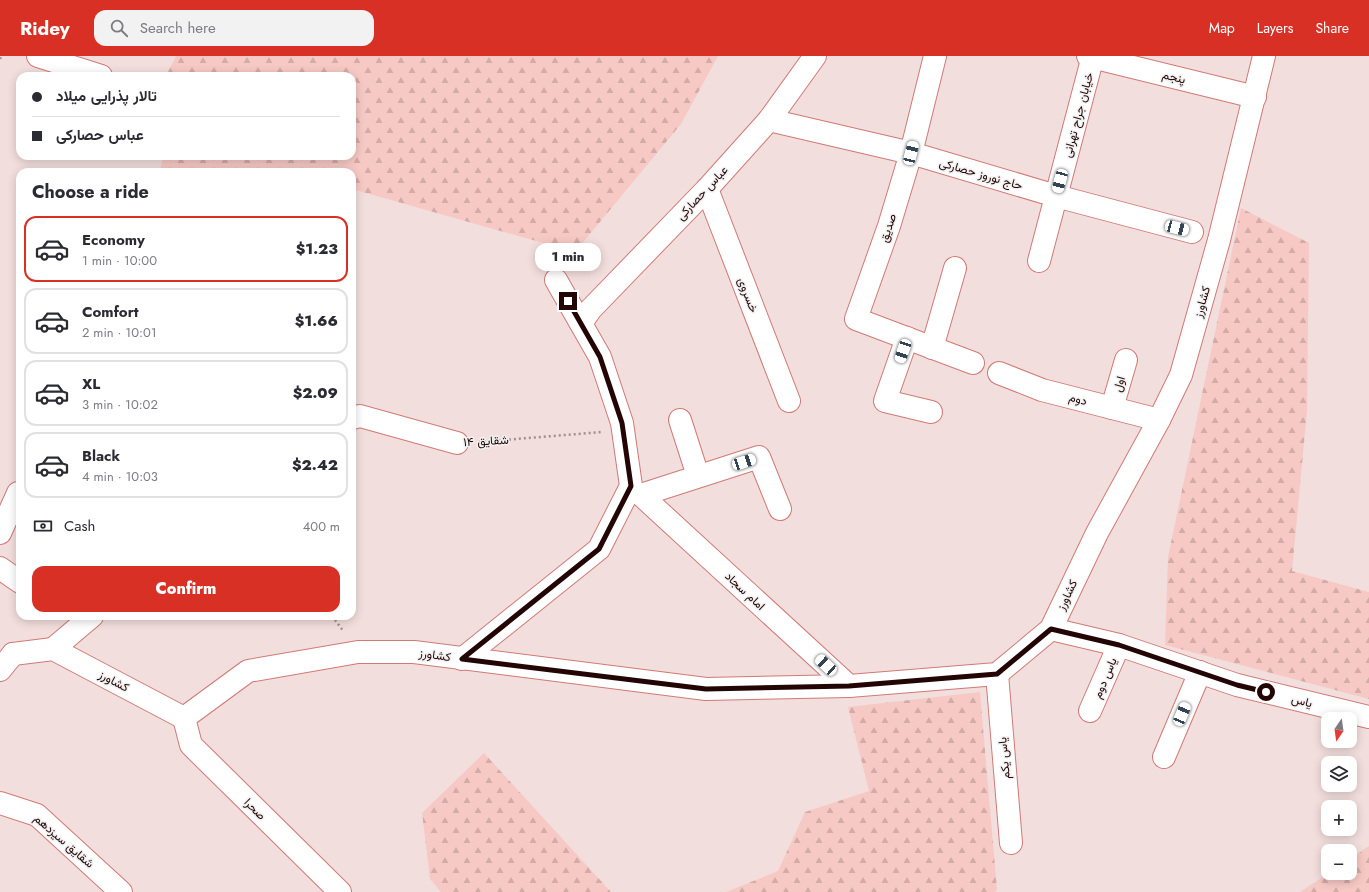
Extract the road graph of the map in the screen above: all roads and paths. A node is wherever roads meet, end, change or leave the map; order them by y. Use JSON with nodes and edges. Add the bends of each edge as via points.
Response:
{"nodes":[{"id":1,"x":1,"y":56,"type":"edge"},
{"id":2,"x":38,"y":56,"type":"edge"},
{"id":3,"x":815,"y":56,"type":"edge"},
{"id":4,"x":935,"y":56,"type":"edge"},
{"id":5,"x":1091,"y":56,"type":"edge"},
{"id":6,"x":1264,"y":56,"type":"edge"},
{"id":7,"x":0,"y":59,"type":"edge"},
{"id":8,"x":88,"y":72,"type":"edge"},
{"id":9,"x":1254,"y":96,"type":"junction"},
{"id":10,"x":769,"y":120,"type":"junction"},
{"id":11,"x":911,"y":153,"type":"junction"},
{"id":12,"x":707,"y":189,"type":"junction"},
{"id":13,"x":1056,"y":196,"type":"junction"},
{"id":14,"x":1192,"y":232,"type":"dead end"},
{"id":15,"x":1039,"y":261,"type":"dead end"},
{"id":16,"x":955,"y":268,"type":"dead end"},
{"id":17,"x":556,"y":280,"type":"dead end"},
{"id":18,"x":581,"y":323,"type":"junction"},
{"id":19,"x":907,"y":338,"type":"junction"},
{"id":20,"x":932,"y":348,"type":"junction"},
{"id":21,"x":1126,"y":360,"type":"dead end"},
{"id":22,"x":974,"y":363,"type":"dead end"},
{"id":23,"x":999,"y":373,"type":"dead end"},
{"id":24,"x":788,"y":401,"type":"dead end"},
{"id":25,"x":1112,"y":408,"type":"junction"},
{"id":26,"x":931,"y":412,"type":"dead end"},
{"id":27,"x":356,"y":417,"type":"edge"},
{"id":28,"x":680,"y":420,"type":"dead end"},
{"id":29,"x":1158,"y":420,"type":"junction"},
{"id":30,"x":623,"y":428,"type":"junction"},
{"id":31,"x":457,"y":443,"type":"joint"},
{"id":32,"x":698,"y":476,"type":"junction"},
{"id":33,"x":16,"y":497,"type":"edge"},
{"id":34,"x":780,"y":509,"type":"dead end"},
{"id":35,"x":0,"y":533,"type":"edge"},
{"id":36,"x":0,"y":568,"type":"edge"},
{"id":37,"x":16,"y":579,"type":"edge"},
{"id":38,"x":87,"y":620,"type":"edge"},
{"id":39,"x":1051,"y":629,"type":"junction"},
{"id":40,"x":1119,"y":645,"type":"junction"},
{"id":41,"x":53,"y":649,"type":"junction"},
{"id":42,"x":4,"y":656,"type":"edge"},
{"id":43,"x":462,"y":659,"type":"junction"},
{"id":44,"x":1200,"y":672,"type":"junction"},
{"id":45,"x":997,"y":674,"type":"junction"},
{"id":46,"x":849,"y":686,"type":"junction"},
{"id":47,"x":1090,"y":711,"type":"dead end"},
{"id":48,"x":1369,"y":717,"type":"edge"},
{"id":49,"x":184,"y":718,"type":"junction"},
{"id":50,"x":1164,"y":757,"type":"dead end"},
{"id":51,"x":0,"y":803,"type":"edge"},
{"id":52,"x":1011,"y":843,"type":"dead end"},
{"id":53,"x":106,"y":887,"type":"edge"},
{"id":54,"x":340,"y":892,"type":"edge"}],
"edges":[{"from":1,"to":7,"type":"path"},
{"from":2,"to":8,"type":"street"},
{"from":3,"to":10,"type":"street","name":"عباس حصارکی"},
{"from":4,"to":11,"type":"street","name":"صدیق"},
{"from":5,"to":9,"type":"street","name":"پنجم"},
{"from":5,"to":13,"type":"street","name":"خیابان جراح تهرانی"},
{"from":6,"to":9,"type":"street","name":"کشاورز"},
{"from":9,"to":29,"type":"street","name":"کشاورز","via":[[1219,240],[1181,375]]},
{"from":10,"to":11,"type":"street","name":"حاج نوروز حصارکی"},
{"from":10,"to":12,"type":"street","name":"عباس حصارکی"},
{"from":11,"to":13,"type":"street","name":"حاج نوروز حصارکی"},
{"from":11,"to":19,"type":"street","name":"صدیق","via":[[889,226],[856,319]]},
{"from":12,"to":18,"type":"street","name":"عباس حصارکی","via":[[591,309]]},
{"from":12,"to":24,"type":"street","name":"خسروی"},
{"from":13,"to":14,"type":"street","name":"حاج نوروز حصارکی"},
{"from":13,"to":15,"type":"street","name":"خیابان جراح تهرانی"},
{"from":16,"to":20,"type":"street"},
{"from":17,"to":18,"type":"street"},
{"from":18,"to":30,"type":"street","via":[[600,357]]},
{"from":19,"to":20,"type":"street","name":"صدیق"},
{"from":19,"to":26,"type":"street","via":[[885,401]]},
{"from":20,"to":22,"type":"street","name":"صدیق"},
{"from":21,"to":25,"type":"street","name":"اول"},
{"from":23,"to":25,"type":"street","name":"دوم","via":[[1042,390]]},
{"from":25,"to":29,"type":"street","name":"دوم"},
{"from":27,"to":31,"type":"street","name":"شقایق ۱۴"},
{"from":28,"to":32,"type":"street"},
{"from":29,"to":39,"type":"street","name":"کشاورز","via":[[1097,533]]},
{"from":30,"to":31,"type":"path","name":"شقایق ۱۴","via":[[586,434]]},
{"from":30,"to":43,"type":"street","via":[[631,486],[599,549]]},
{"from":32,"to":34,"type":"street","via":[[759,457]]},
{"from":32,"to":46,"type":"street","name":"امام سجاد","via":[[641,495]]},
{"from":33,"to":35,"type":"street"},
{"from":36,"to":37,"type":"street"},
{"from":38,"to":41,"type":"street"},
{"from":39,"to":40,"type":"street","name":"یاس"},
{"from":39,"to":45,"type":"street","name":"کشاورز"},
{"from":40,"to":44,"type":"street","name":"یاس"},
{"from":40,"to":47,"type":"street","name":"یاس دوم"},
{"from":41,"to":42,"type":"street"},
{"from":41,"to":49,"type":"street","name":"کشاورز"},
{"from":43,"to":46,"type":"street","name":"کشاورز","via":[[706,689]]},
{"from":43,"to":49,"type":"street","name":"کشاورز","via":[[414,652],[358,652],[248,671]]},
{"from":44,"to":48,"type":"street","name":"یاس","via":[[1237,685]]},
{"from":44,"to":50,"type":"street"},
{"from":45,"to":46,"type":"street","name":"کشاورز"},
{"from":45,"to":52,"type":"street","name":"یاس یکم"},
{"from":49,"to":54,"type":"street","name":"صحرا","via":[[191,745]]},
{"from":51,"to":53,"type":"street","name":"شقایق سیزدهم","via":[[37,815]]}]}
